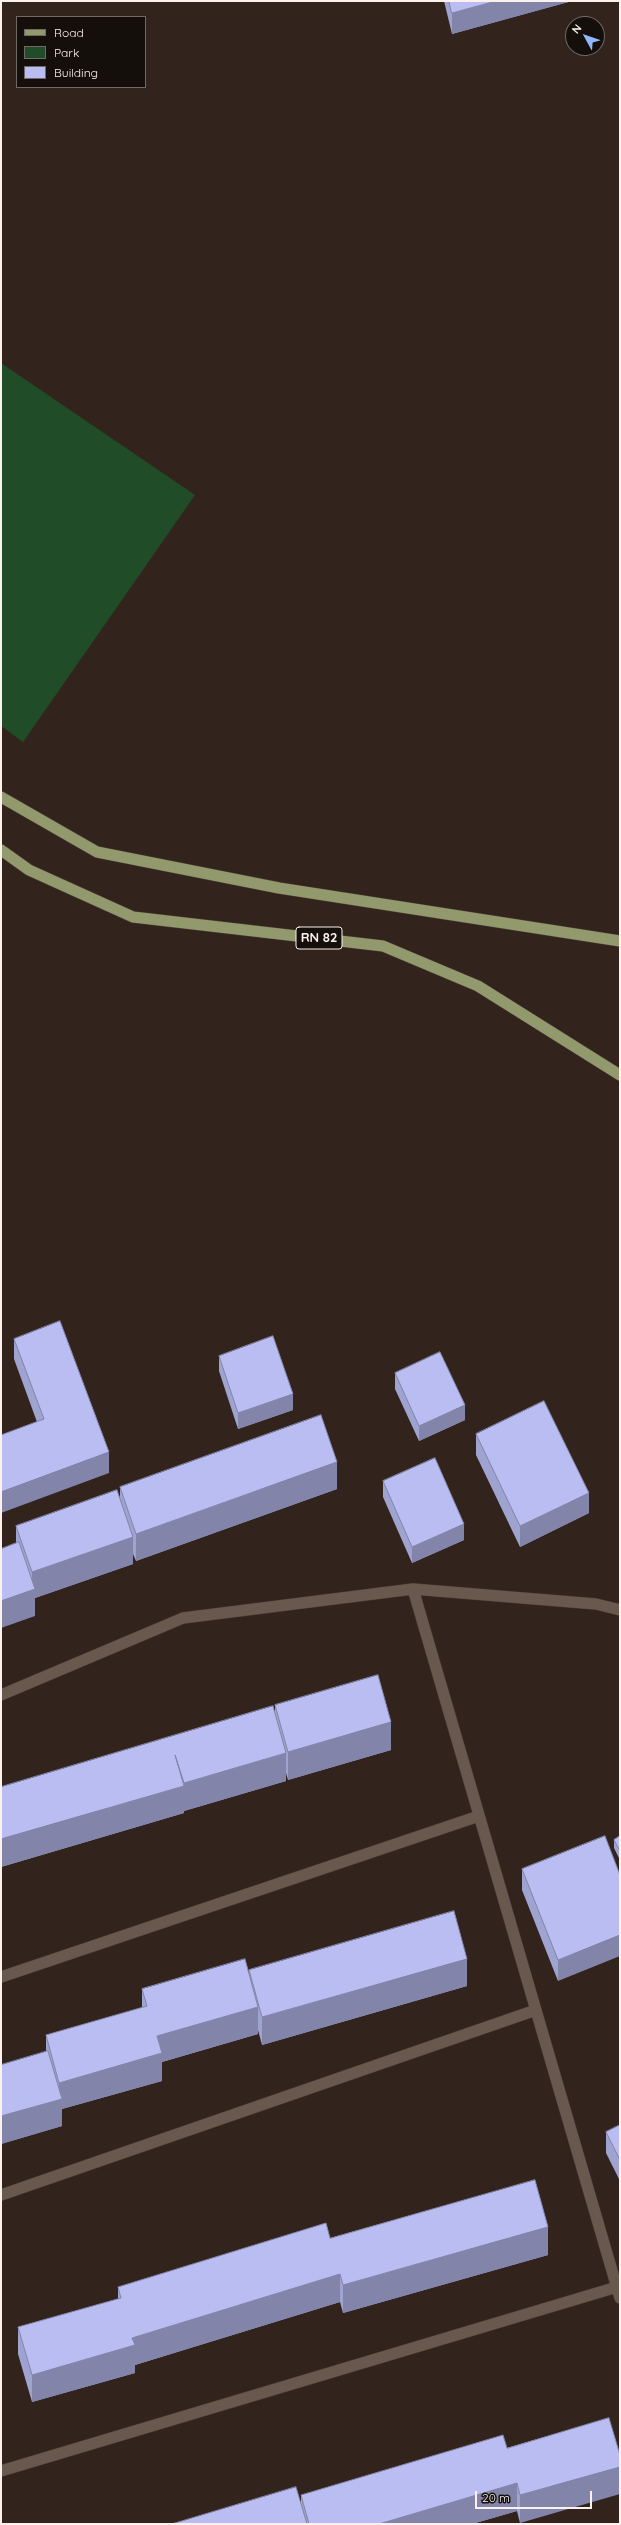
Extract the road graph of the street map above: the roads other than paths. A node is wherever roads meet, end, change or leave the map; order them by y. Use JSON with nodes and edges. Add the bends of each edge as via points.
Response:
{"nodes":[{"id":1,"x":1,"y":797,"type":"edge"},
{"id":2,"x":1,"y":850,"type":"edge"},
{"id":3,"x":620,"y":941,"type":"edge"},
{"id":4,"x":620,"y":1076,"type":"edge"},
{"id":5,"x":413,"y":1589,"type":"junction"},
{"id":6,"x":620,"y":1610,"type":"edge"},
{"id":7,"x":1,"y":1695,"type":"edge"},
{"id":8,"x":479,"y":1816,"type":"junction"},
{"id":9,"x":1,"y":1977,"type":"edge"},
{"id":10,"x":536,"y":2010,"type":"junction"},
{"id":11,"x":1,"y":2195,"type":"edge"},
{"id":12,"x":619,"y":2292,"type":"edge"},
{"id":13,"x":1,"y":2470,"type":"edge"}],
"edges":[{"from":1,"to":3,"type":"main road","via":[[98,852],[279,888]]},
{"from":2,"to":4,"type":"main road","number":"RN 82","via":[[30,870],[133,917],[383,946],[478,986]]},
{"from":5,"to":6,"type":"street","via":[[596,1604]]},
{"from":5,"to":7,"type":"street","via":[[183,1618]]},
{"from":5,"to":8,"type":"street"},
{"from":8,"to":9,"type":"street"},
{"from":8,"to":10,"type":"street"},
{"from":10,"to":11,"type":"street"},
{"from":10,"to":12,"type":"street"},
{"from":12,"to":13,"type":"street"}]}
